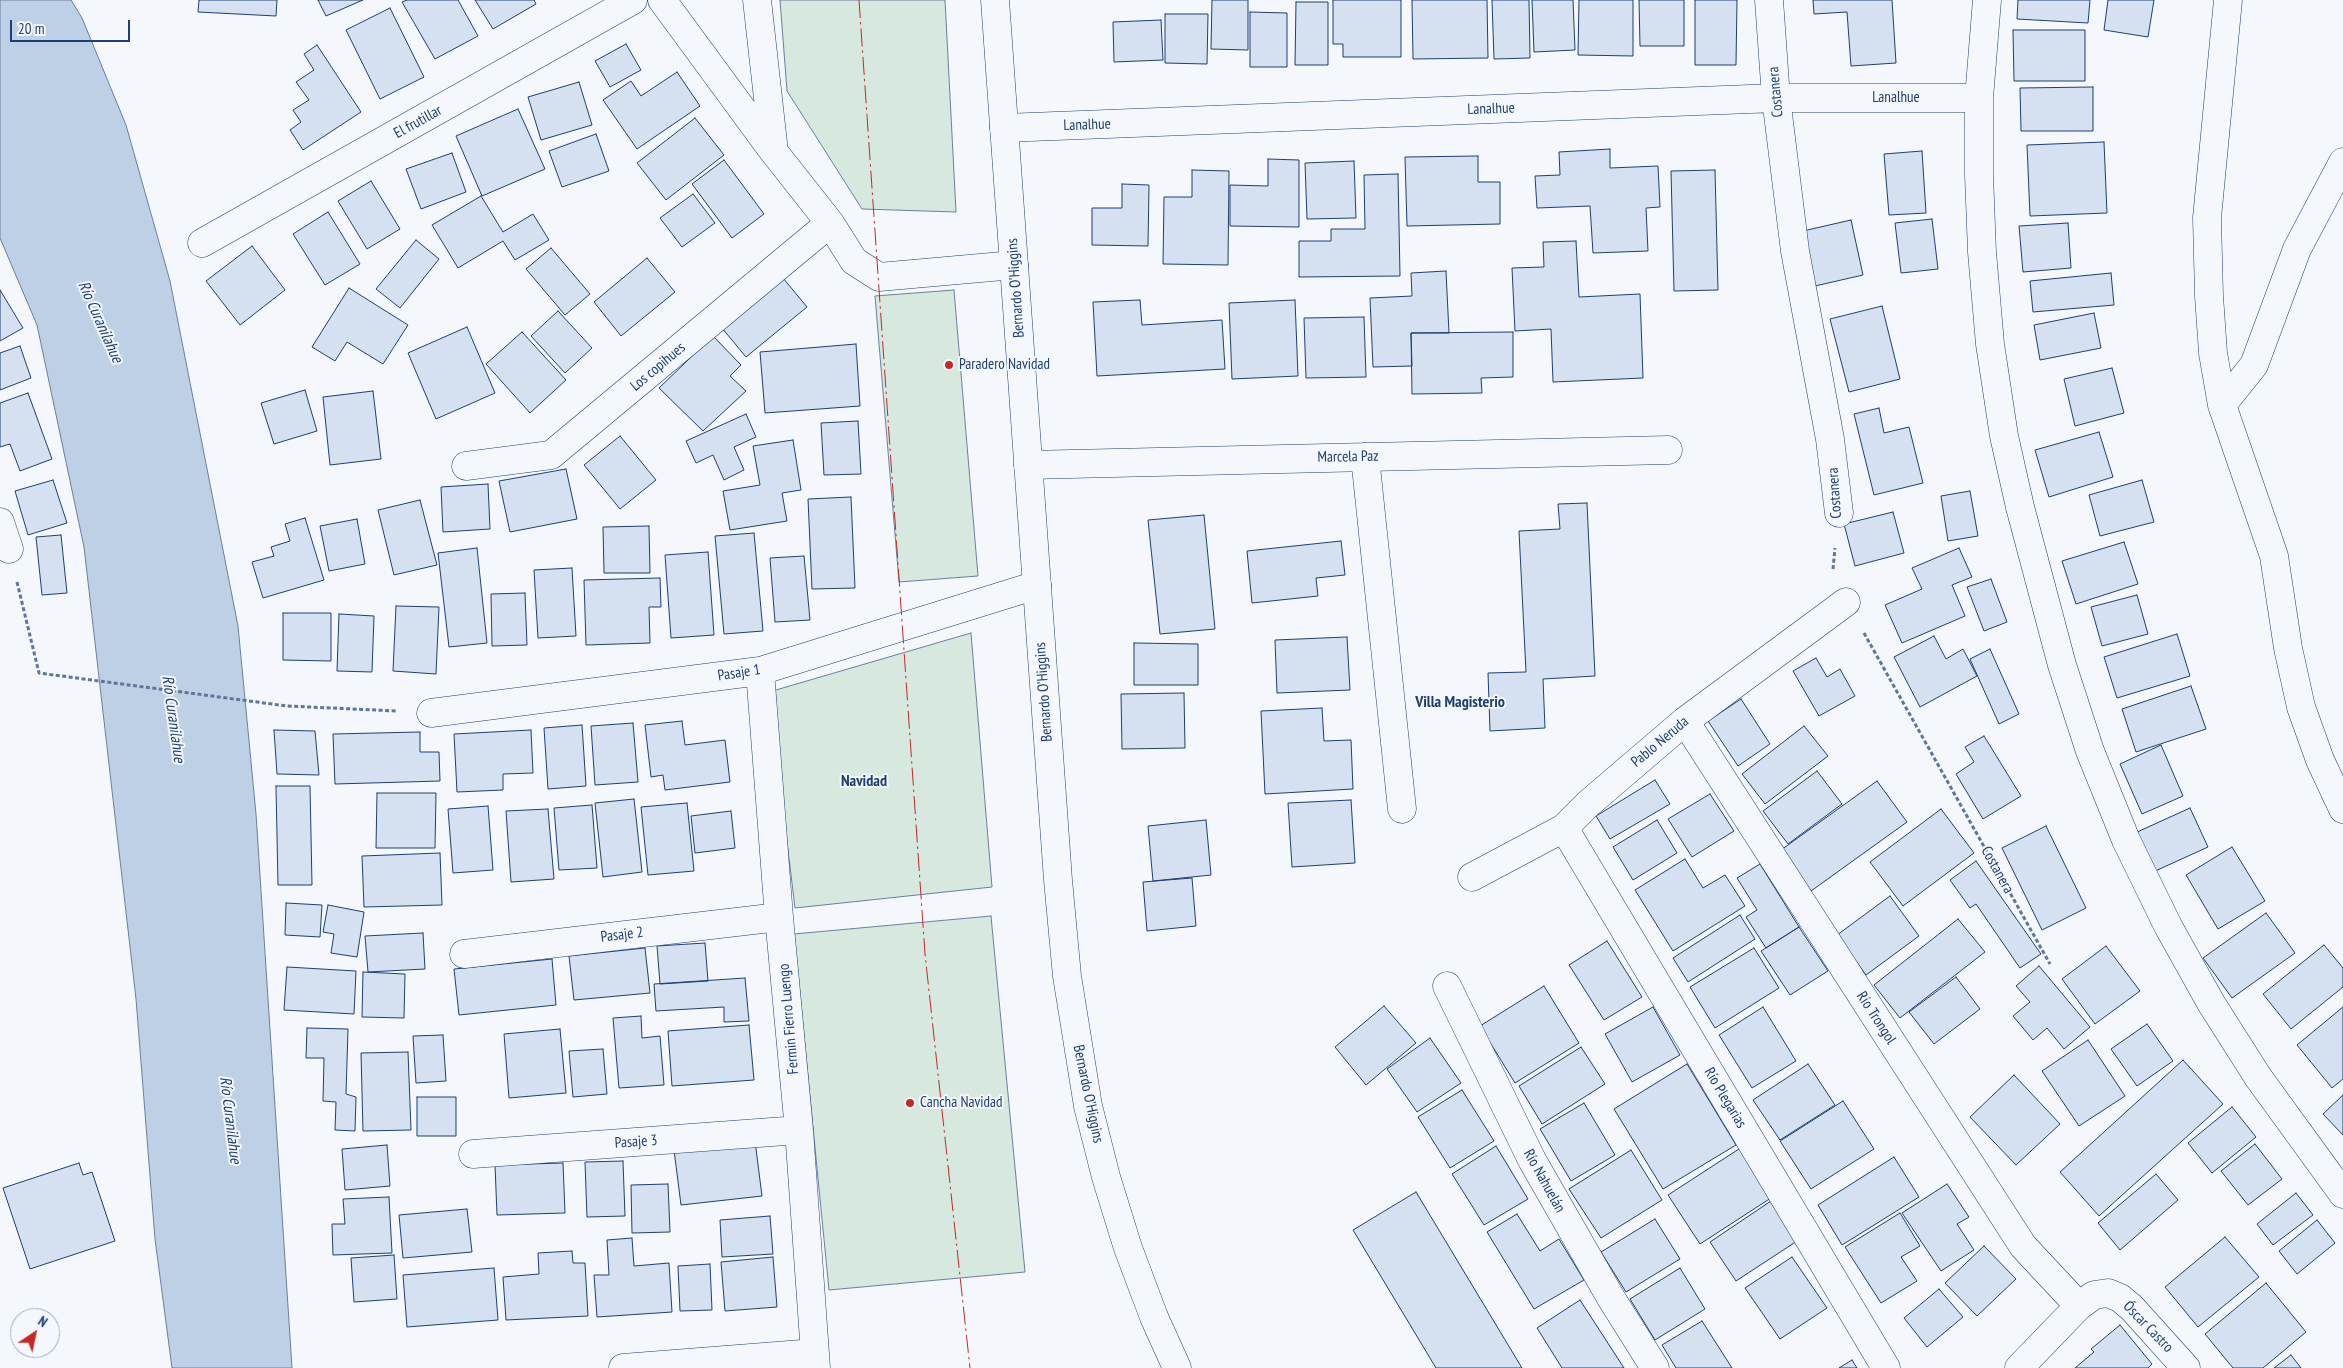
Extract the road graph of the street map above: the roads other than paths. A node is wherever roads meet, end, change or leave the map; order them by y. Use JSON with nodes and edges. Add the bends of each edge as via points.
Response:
{"nodes":[{"id":1,"x":633,"y":0,"type":"edge"},
{"id":2,"x":662,"y":0,"type":"edge"},
{"id":3,"x":757,"y":0,"type":"edge"},
{"id":4,"x":995,"y":0,"type":"edge"},
{"id":5,"x":1769,"y":0,"type":"edge"},
{"id":6,"x":1987,"y":0,"type":"edge"},
{"id":7,"x":2228,"y":0,"type":"edge"},
{"id":8,"x":1776,"y":98,"type":"junction"},
{"id":9,"x":1979,"y":98,"type":"junction"},
{"id":10,"x":1004,"y":128,"type":"junction"},
{"id":11,"x":774,"y":152,"type":"junction"},
{"id":12,"x":2343,"y":162,"type":"edge"},
{"id":13,"x":830,"y":223,"type":"junction"},
{"id":14,"x":202,"y":243,"type":"dead end"},
{"id":15,"x":1014,"y":265,"type":"junction"},
{"id":16,"x":2222,"y":405,"type":"junction"},
{"id":17,"x":1668,"y":450,"type":"dead end"},
{"id":18,"x":1365,"y":457,"type":"junction"},
{"id":19,"x":1028,"y":465,"type":"junction"},
{"id":20,"x":466,"y":466,"type":"dead end"},
{"id":21,"x":1839,"y":513,"type":"road end"},
{"id":22,"x":0,"y":522,"type":"edge"},
{"id":23,"x":9,"y":549,"type":"road end"},
{"id":24,"x":1037,"y":585,"type":"junction"},
{"id":25,"x":1846,"y":602,"type":"road end"},
{"id":26,"x":760,"y":671,"type":"junction"},
{"id":27,"x":431,"y":713,"type":"road end"},
{"id":28,"x":1685,"y":721,"type":"junction"},
{"id":29,"x":1402,"y":809,"type":"dead end"},
{"id":30,"x":2343,"y":809,"type":"edge"},
{"id":31,"x":1564,"y":828,"type":"junction"},
{"id":32,"x":1472,"y":877,"type":"dead end"},
{"id":33,"x":779,"y":917,"type":"junction"},
{"id":34,"x":464,"y":954,"type":"dead end"},
{"id":35,"x":1447,"y":986,"type":"dead end"},
{"id":36,"x":800,"y":1130,"type":"junction"},
{"id":37,"x":473,"y":1154,"type":"dead end"},
{"id":38,"x":2343,"y":1194,"type":"edge"},
{"id":39,"x":2079,"y":1306,"type":"junction"},
{"id":40,"x":815,"y":1361,"type":"edge"},
{"id":41,"x":623,"y":1368,"type":"edge"},
{"id":42,"x":1177,"y":1368,"type":"edge"},
{"id":43,"x":1656,"y":1368,"type":"edge"},
{"id":44,"x":1886,"y":1368,"type":"edge"},
{"id":45,"x":2019,"y":1368,"type":"edge"},
{"id":46,"x":2186,"y":1368,"type":"edge"}],
"edges":[{"from":1,"to":14,"type":"street","name":"El frutillar"},
{"from":2,"to":11,"type":"street"},
{"from":3,"to":11,"type":"street"},
{"from":4,"to":10,"type":"street","name":"Bernardo O'Higgins"},
{"from":5,"to":8,"type":"street","name":"Costanera"},
{"from":6,"to":9,"type":"street"},
{"from":7,"to":16,"type":"street","via":[[2208,218],[2213,353]]},
{"from":8,"to":9,"type":"street","name":"Lanalhue"},
{"from":8,"to":10,"type":"street","name":"Lanalhue"},
{"from":8,"to":21,"type":"street","name":"Costanera","via":[[1795,250],[1830,438]]},
{"from":9,"to":38,"type":"street","via":[[1982,252],[1990,344],[2004,436],[2037,578],[2090,752],[2126,840],[2168,926],[2211,1003],[2258,1077]]},
{"from":10,"to":15,"type":"street","name":"Bernardo O'Higgins"},
{"from":11,"to":13,"type":"street"},
{"from":12,"to":16,"type":"street","via":[[2297,249],[2254,364]]},
{"from":13,"to":15,"type":"street","via":[[854,261],[878,277]]},
{"from":13,"to":20,"type":"street","name":"Los copihues","via":[[552,455]]},
{"from":15,"to":19,"type":"street","name":"Bernardo O'Higgins"},
{"from":16,"to":30,"type":"street","via":[[2274,556],[2301,707],[2320,760]]},
{"from":17,"to":18,"type":"street","name":"Marcela Paz"},
{"from":18,"to":19,"type":"street","name":"Marcela Paz"},
{"from":18,"to":29,"type":"street"},
{"from":19,"to":24,"type":"street","name":"Bernardo O'Higgins"},
{"from":22,"to":23,"type":"street"},
{"from":24,"to":26,"type":"street","name":"Pasaje 1"},
{"from":24,"to":42,"type":"street","name":"Bernardo O'Higgins","via":[[1058,880],[1078,1051],[1088,1106],[1128,1248]]},
{"from":25,"to":28,"type":"street","name":"Pablo Neruda"},
{"from":26,"to":27,"type":"street","name":"Pasaje 1"},
{"from":26,"to":33,"type":"street","name":"Fermin Fierro Luengo"},
{"from":28,"to":31,"type":"street","name":"Pablo Neruda"},
{"from":28,"to":39,"type":"street","name":"Río Trongol","via":[[2022,1246]]},
{"from":31,"to":32,"type":"street","name":"Pablo Neruda"},
{"from":31,"to":44,"type":"street","name":"Río Plegarias"},
{"from":33,"to":34,"type":"street","name":"Pasaje 2"},
{"from":33,"to":36,"type":"street","name":"Fermin Fierro Luengo"},
{"from":35,"to":43,"type":"street","name":"Río Nahuelán","via":[[1532,1160]]},
{"from":36,"to":37,"type":"street","name":"Pasaje 3"},
{"from":36,"to":40,"type":"street","name":"Fermin Fierro Luengo"},
{"from":39,"to":45,"type":"street","name":"Óscar Castro"},
{"from":39,"to":46,"type":"street","name":"Óscar Castro","via":[[2094,1295],[2108,1293],[2120,1298]]},
{"from":40,"to":41,"type":"street"}]}
